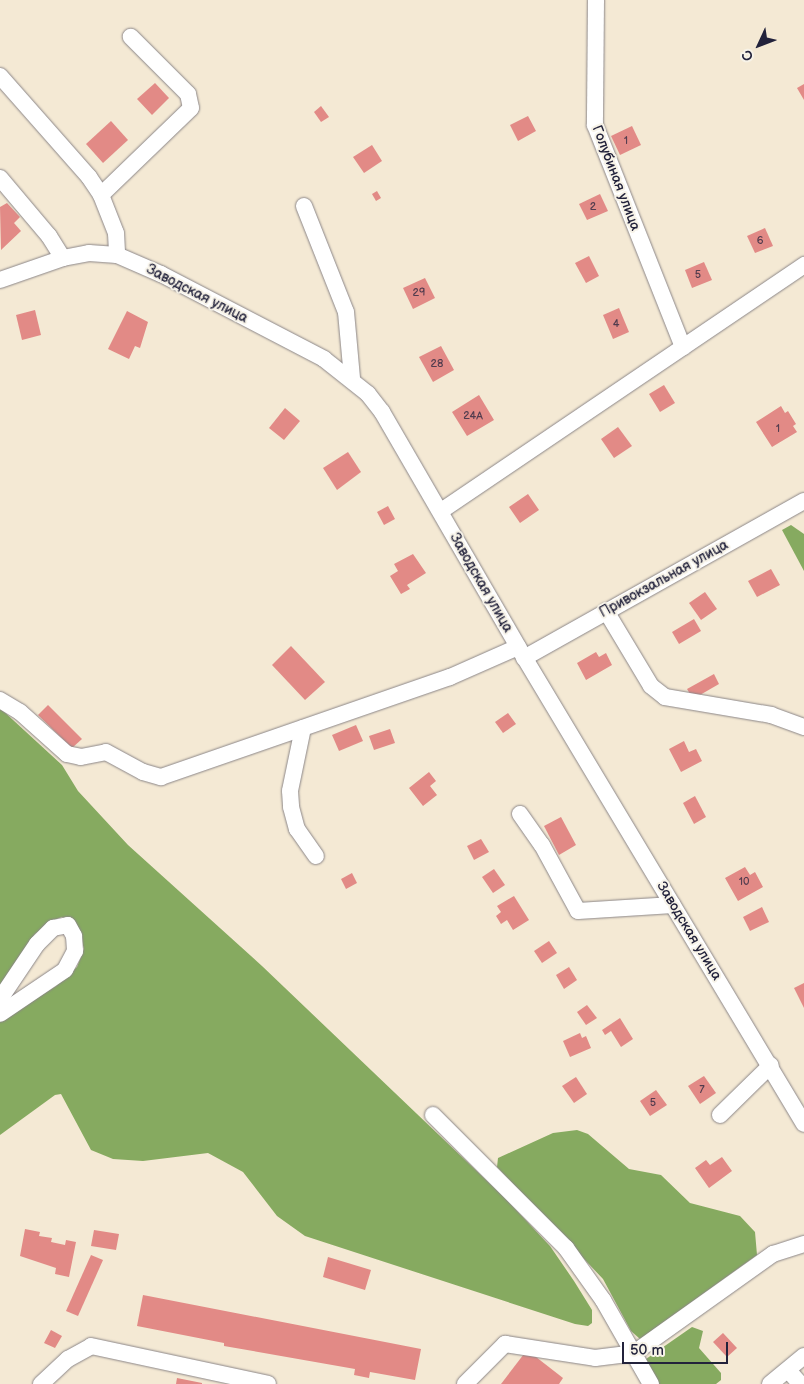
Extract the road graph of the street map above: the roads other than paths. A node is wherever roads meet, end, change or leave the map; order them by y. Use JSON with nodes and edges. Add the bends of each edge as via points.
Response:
{"nodes":[{"id":1,"x":596,"y":0,"type":"edge"},
{"id":2,"x":130,"y":37,"type":"dead end"},
{"id":3,"x":0,"y":76,"type":"edge"},
{"id":4,"x":0,"y":178,"type":"edge"},
{"id":5,"x":101,"y":195,"type":"junction"},
{"id":6,"x":304,"y":206,"type":"dead end"},
{"id":7,"x":117,"y":255,"type":"junction"},
{"id":8,"x":63,"y":258,"type":"junction"},
{"id":9,"x":804,"y":265,"type":"edge"},
{"id":10,"x":0,"y":280,"type":"edge"},
{"id":11,"x":684,"y":347,"type":"junction"},
{"id":12,"x":352,"y":378,"type":"junction"},
{"id":13,"x":801,"y":507,"type":"edge"},
{"id":14,"x":441,"y":511,"type":"junction"},
{"id":15,"x":606,"y":611,"type":"junction"},
{"id":16,"x":521,"y":652,"type":"junction"},
{"id":17,"x":0,"y":700,"type":"edge"},
{"id":18,"x":804,"y":727,"type":"edge"},
{"id":19,"x":303,"y":728,"type":"junction"},
{"id":20,"x":520,"y":814,"type":"dead end"},
{"id":21,"x":316,"y":856,"type":"dead end"},
{"id":22,"x":673,"y":905,"type":"junction"},
{"id":23,"x":0,"y":999,"type":"edge"},
{"id":24,"x":0,"y":1014,"type":"edge"},
{"id":25,"x":771,"y":1065,"type":"junction"},
{"id":26,"x":433,"y":1115,"type":"dead end"},
{"id":27,"x":720,"y":1115,"type":"dead end"},
{"id":28,"x":804,"y":1124,"type":"edge"},
{"id":29,"x":804,"y":1244,"type":"edge"},
{"id":30,"x":634,"y":1353,"type":"junction"},
{"id":31,"x":804,"y":1356,"type":"edge"},
{"id":32,"x":788,"y":1370,"type":"junction"},
{"id":33,"x":41,"y":1384,"type":"edge"},
{"id":34,"x":268,"y":1384,"type":"edge"},
{"id":35,"x":465,"y":1384,"type":"edge"},
{"id":36,"x":651,"y":1384,"type":"edge"},
{"id":37,"x":770,"y":1384,"type":"edge"},
{"id":38,"x":800,"y":1384,"type":"edge"}],
"edges":[{"from":1,"to":11,"type":"street","name":"Голубиная улица","via":[[595,125]]},
{"from":2,"to":5,"type":"street","via":[[188,94],[191,108]]},
{"from":3,"to":5,"type":"street"},
{"from":4,"to":8,"type":"street","via":[[50,236]]},
{"from":5,"to":7,"type":"street","via":[[116,232]]},
{"from":6,"to":12,"type":"street","via":[[346,312]]},
{"from":7,"to":8,"type":"street","name":"Заводская улица","via":[[89,253]]},
{"from":7,"to":12,"type":"street","name":"Заводская улица","via":[[161,274],[324,359]]},
{"from":8,"to":10,"type":"street","name":"Заводская улица"},
{"from":9,"to":11,"type":"street"},
{"from":11,"to":14,"type":"street"},
{"from":12,"to":14,"type":"street","name":"Заводская улица","via":[[382,412]]},
{"from":13,"to":15,"type":"street","name":"Привокзальная улица"},
{"from":14,"to":16,"type":"street","name":"Заводская улица"},
{"from":15,"to":16,"type":"street","name":"Привокзальная улица"},
{"from":15,"to":18,"type":"street","via":[[651,686],[665,697],[771,715]]},
{"from":16,"to":19,"type":"street","name":"Привокзальная улица"},
{"from":16,"to":22,"type":"street","name":"Заводская улица"},
{"from":17,"to":19,"type":"street","name":"Привокзальная улица","via":[[20,712],[67,754],[81,758],[106,752],[143,772],[161,777]]},
{"from":19,"to":21,"type":"street","via":[[290,792],[291,808],[297,829]]},
{"from":20,"to":22,"type":"street","via":[[542,845],[578,911]]},
{"from":22,"to":25,"type":"street","name":"Заводская улица"},
{"from":23,"to":24,"type":"street","via":[[36,944],[53,928],[68,926],[76,943],[74,956],[65,970],[45,987]]},
{"from":25,"to":27,"type":"street"},
{"from":25,"to":28,"type":"street","name":"Заводская улица"},
{"from":26,"to":30,"type":"street","via":[[566,1248],[604,1300]]},
{"from":29,"to":30,"type":"street","via":[[774,1254]]},
{"from":30,"to":35,"type":"street","via":[[595,1358],[505,1344]]},
{"from":30,"to":36,"type":"street"},
{"from":31,"to":32,"type":"street"},
{"from":32,"to":37,"type":"street"},
{"from":32,"to":38,"type":"street"},
{"from":33,"to":34,"type":"street","via":[[68,1358],[91,1346]]}]}
